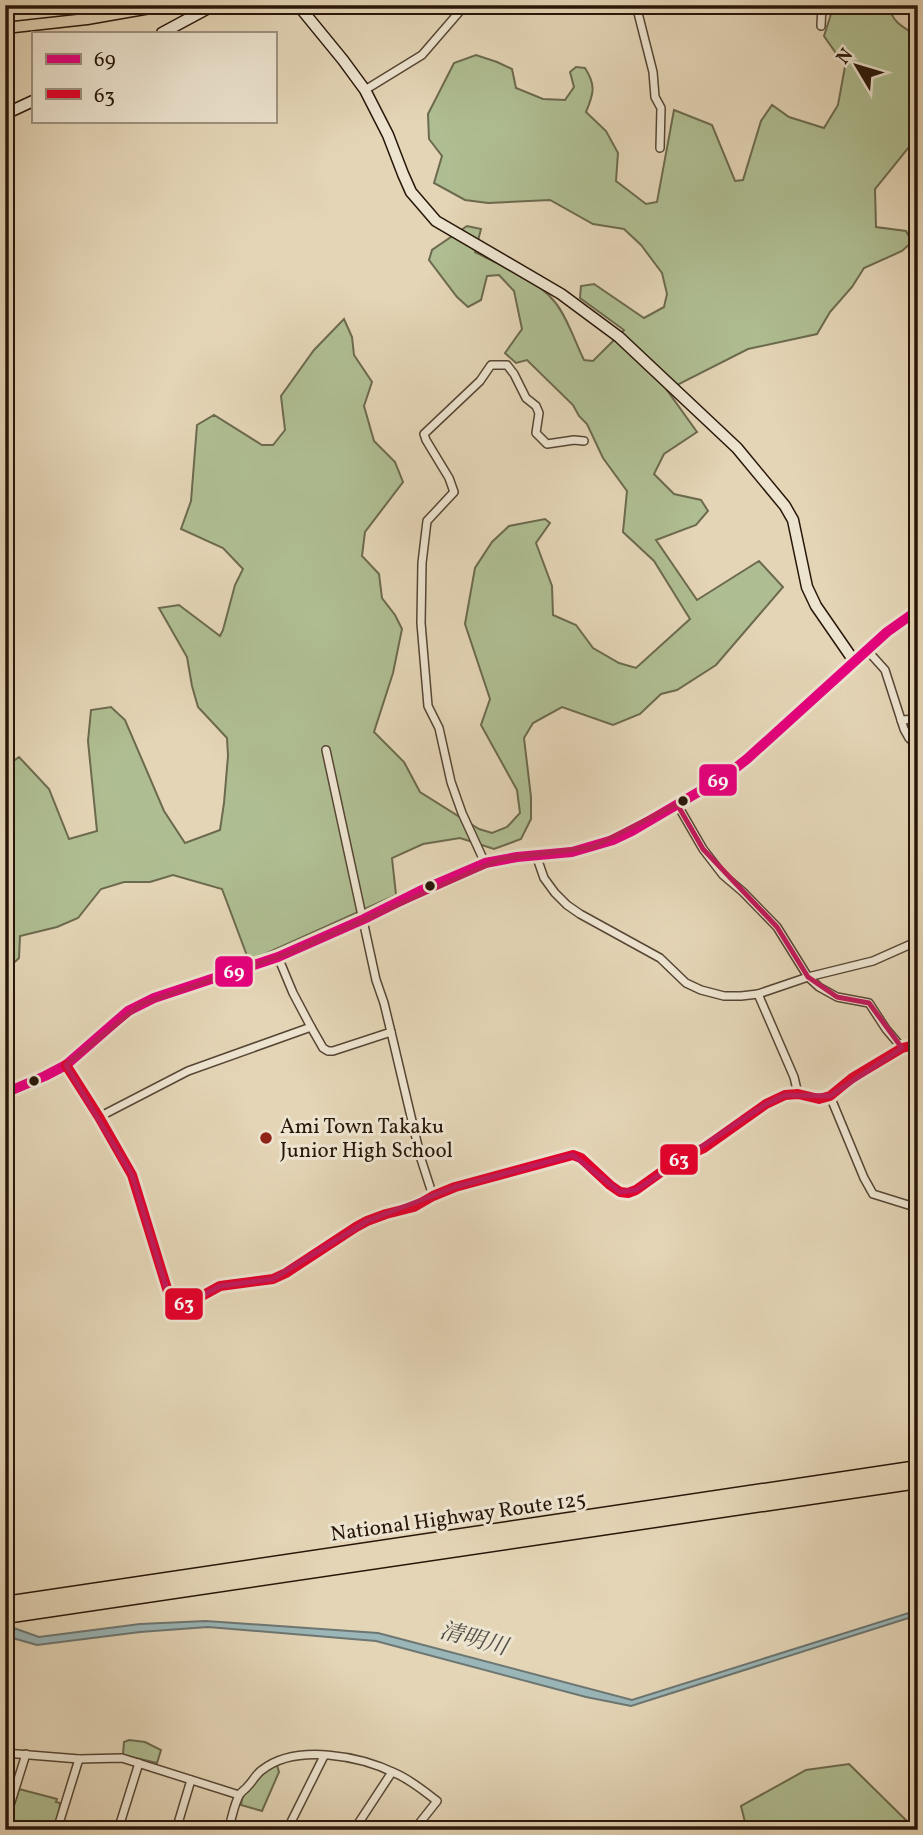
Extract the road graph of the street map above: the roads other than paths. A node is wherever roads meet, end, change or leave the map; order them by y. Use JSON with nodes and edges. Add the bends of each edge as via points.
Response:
{"nodes":[{"id":1,"x":167,"y":5,"type":"edge"},
{"id":2,"x":214,"y":5,"type":"edge"},
{"id":3,"x":298,"y":5,"type":"edge"},
{"id":4,"x":468,"y":5,"type":"edge"},
{"id":5,"x":636,"y":5,"type":"edge"},
{"id":6,"x":822,"y":5,"type":"edge"},
{"id":7,"x":821,"y":26,"type":"dead end"},
{"id":8,"x":5,"y":27,"type":"edge"},
{"id":9,"x":164,"y":32,"type":"edge"},
{"id":10,"x":365,"y":90,"type":"junction"},
{"id":11,"x":32,"y":101,"type":"edge"},
{"id":12,"x":5,"y":114,"type":"edge"},
{"id":13,"x":660,"y":148,"type":"dead end"},
{"id":14,"x":584,"y":442,"type":"dead end"},
{"id":15,"x":918,"y":610,"type":"edge"},
{"id":16,"x":867,"y":650,"type":"junction"},
{"id":17,"x":854,"y":661,"type":"junction"},
{"id":18,"x":918,"y":719,"type":"edge"},
{"id":19,"x":901,"y":720,"type":"junction"},
{"id":20,"x":918,"y":747,"type":"edge"},
{"id":21,"x":326,"y":750,"type":"dead end"},
{"id":22,"x":677,"y":804,"type":"junction"},
{"id":23,"x":536,"y":855,"type":"junction"},
{"id":24,"x":485,"y":863,"type":"junction"},
{"id":25,"x":364,"y":919,"type":"junction"},
{"id":26,"x":918,"y":941,"type":"edge"},
{"id":27,"x":278,"y":957,"type":"junction"},
{"id":28,"x":808,"y":977,"type":"junction"},
{"id":29,"x":758,"y":994,"type":"junction"},
{"id":30,"x":311,"y":1027,"type":"junction"},
{"id":31,"x":391,"y":1032,"type":"junction"},
{"id":32,"x":918,"y":1041,"type":"edge"},
{"id":33,"x":902,"y":1048,"type":"junction"},
{"id":34,"x":918,"y":1053,"type":"edge"},
{"id":35,"x":65,"y":1065,"type":"junction"},
{"id":36,"x":5,"y":1093,"type":"edge"},
{"id":37,"x":798,"y":1094,"type":"junction"},
{"id":38,"x":830,"y":1096,"type":"junction"},
{"id":39,"x":99,"y":1117,"type":"junction"},
{"id":40,"x":433,"y":1196,"type":"junction"},
{"id":41,"x":918,"y":1208,"type":"edge"},
{"id":42,"x":918,"y":1468,"type":"edge"},
{"id":43,"x":918,"y":1480,"type":"edge"},
{"id":44,"x":5,"y":1604,"type":"edge"},
{"id":45,"x":5,"y":1616,"type":"edge"},
{"id":46,"x":5,"y":1753,"type":"edge"},
{"id":47,"x":26,"y":1754,"type":"junction"},
{"id":48,"x":324,"y":1756,"type":"junction"},
{"id":49,"x":79,"y":1759,"type":"junction"},
{"id":50,"x":139,"y":1763,"type":"junction"},
{"id":51,"x":392,"y":1772,"type":"junction"},
{"id":52,"x":191,"y":1780,"type":"junction"},
{"id":53,"x":239,"y":1795,"type":"junction"},
{"id":54,"x":8,"y":1806,"type":"edge"},
{"id":55,"x":5,"y":1821,"type":"edge"},
{"id":56,"x":57,"y":1830,"type":"edge"},
{"id":57,"x":118,"y":1830,"type":"edge"},
{"id":58,"x":176,"y":1830,"type":"edge"},
{"id":59,"x":228,"y":1830,"type":"edge"},
{"id":60,"x":287,"y":1830,"type":"edge"},
{"id":61,"x":354,"y":1830,"type":"edge"},
{"id":62,"x":414,"y":1830,"type":"edge"}],
"edges":[{"from":1,"to":8,"type":"main road"},
{"from":2,"to":9,"type":"main road"},
{"from":3,"to":10,"type":"main road"},
{"from":4,"to":10,"type":"street","via":[[422,55]]},
{"from":5,"to":13,"type":"street","via":[[661,108]]},
{"from":6,"to":7,"type":"street"},
{"from":10,"to":17,"type":"main road","via":[[411,192],[436,221],[561,294],[610,330],[737,448],[793,520],[807,587]]},
{"from":11,"to":12,"type":"main road"},
{"from":14,"to":24,"type":"street","via":[[547,444],[541,440],[536,433],[536,406],[526,398],[507,365],[491,365],[424,434],[454,492],[427,521],[423,552],[421,622],[428,706],[439,728],[462,813]]},
{"from":15,"to":16,"type":"main road"},
{"from":16,"to":17,"type":"main road"},
{"from":16,"to":19,"type":"street","via":[[885,670]]},
{"from":17,"to":22,"type":"main road","via":[[747,759]]},
{"from":18,"to":19,"type":"street"},
{"from":19,"to":20,"type":"street"},
{"from":21,"to":25,"type":"street"},
{"from":22,"to":23,"type":"main road","via":[[613,840],[572,852]]},
{"from":22,"to":28,"type":"street","via":[[703,849],[777,927]]},
{"from":23,"to":24,"type":"main road"},
{"from":23,"to":29,"type":"street","via":[[544,878],[567,905],[660,958],[686,983],[724,996]]},
{"from":24,"to":25,"type":"main road"},
{"from":25,"to":27,"type":"main road"},
{"from":25,"to":31,"type":"street"},
{"from":26,"to":28,"type":"street","via":[[873,961]]},
{"from":27,"to":30,"type":"street"},
{"from":27,"to":35,"type":"main road","via":[[141,1004]]},
{"from":28,"to":29,"type":"street"},
{"from":28,"to":33,"type":"street","via":[[837,997],[869,1003]]},
{"from":29,"to":37,"type":"street"},
{"from":30,"to":31,"type":"street","via":[[328,1051]]},
{"from":30,"to":39,"type":"street","via":[[188,1071]]},
{"from":31,"to":40,"type":"street"},
{"from":32,"to":33,"type":"street"},
{"from":33,"to":34,"type":"street"},
{"from":33,"to":38,"type":"street"},
{"from":35,"to":36,"type":"main road"},
{"from":35,"to":39,"type":"street"},
{"from":37,"to":38,"type":"street","via":[[819,1099]]},
{"from":37,"to":40,"type":"street","via":[[766,1104],[636,1190],[620,1192],[573,1155]]},
{"from":38,"to":41,"type":"street","via":[[873,1194]]},
{"from":39,"to":40,"type":"street","via":[[132,1175],[175,1305],[189,1303],[220,1286],[272,1279],[356,1227]]},
{"from":42,"to":44,"type":"highway","name":"National Highway Route 125"},
{"from":43,"to":45,"type":"highway","name":"National Highway Route 125"},
{"from":46,"to":47,"type":"street"},
{"from":47,"to":49,"type":"street"},
{"from":47,"to":54,"type":"street"},
{"from":48,"to":51,"type":"street","via":[[370,1763]]},
{"from":48,"to":53,"type":"street","via":[[297,1755],[277,1761],[262,1769]]},
{"from":48,"to":60,"type":"street"},
{"from":49,"to":50,"type":"street","via":[[122,1758]]},
{"from":49,"to":56,"type":"street"},
{"from":50,"to":52,"type":"street"},
{"from":50,"to":57,"type":"street"},
{"from":51,"to":61,"type":"street"},
{"from":51,"to":62,"type":"street","via":[[437,1801]]},
{"from":52,"to":53,"type":"street"},
{"from":52,"to":58,"type":"street"},
{"from":53,"to":59,"type":"street"},
{"from":54,"to":55,"type":"street"}]}
